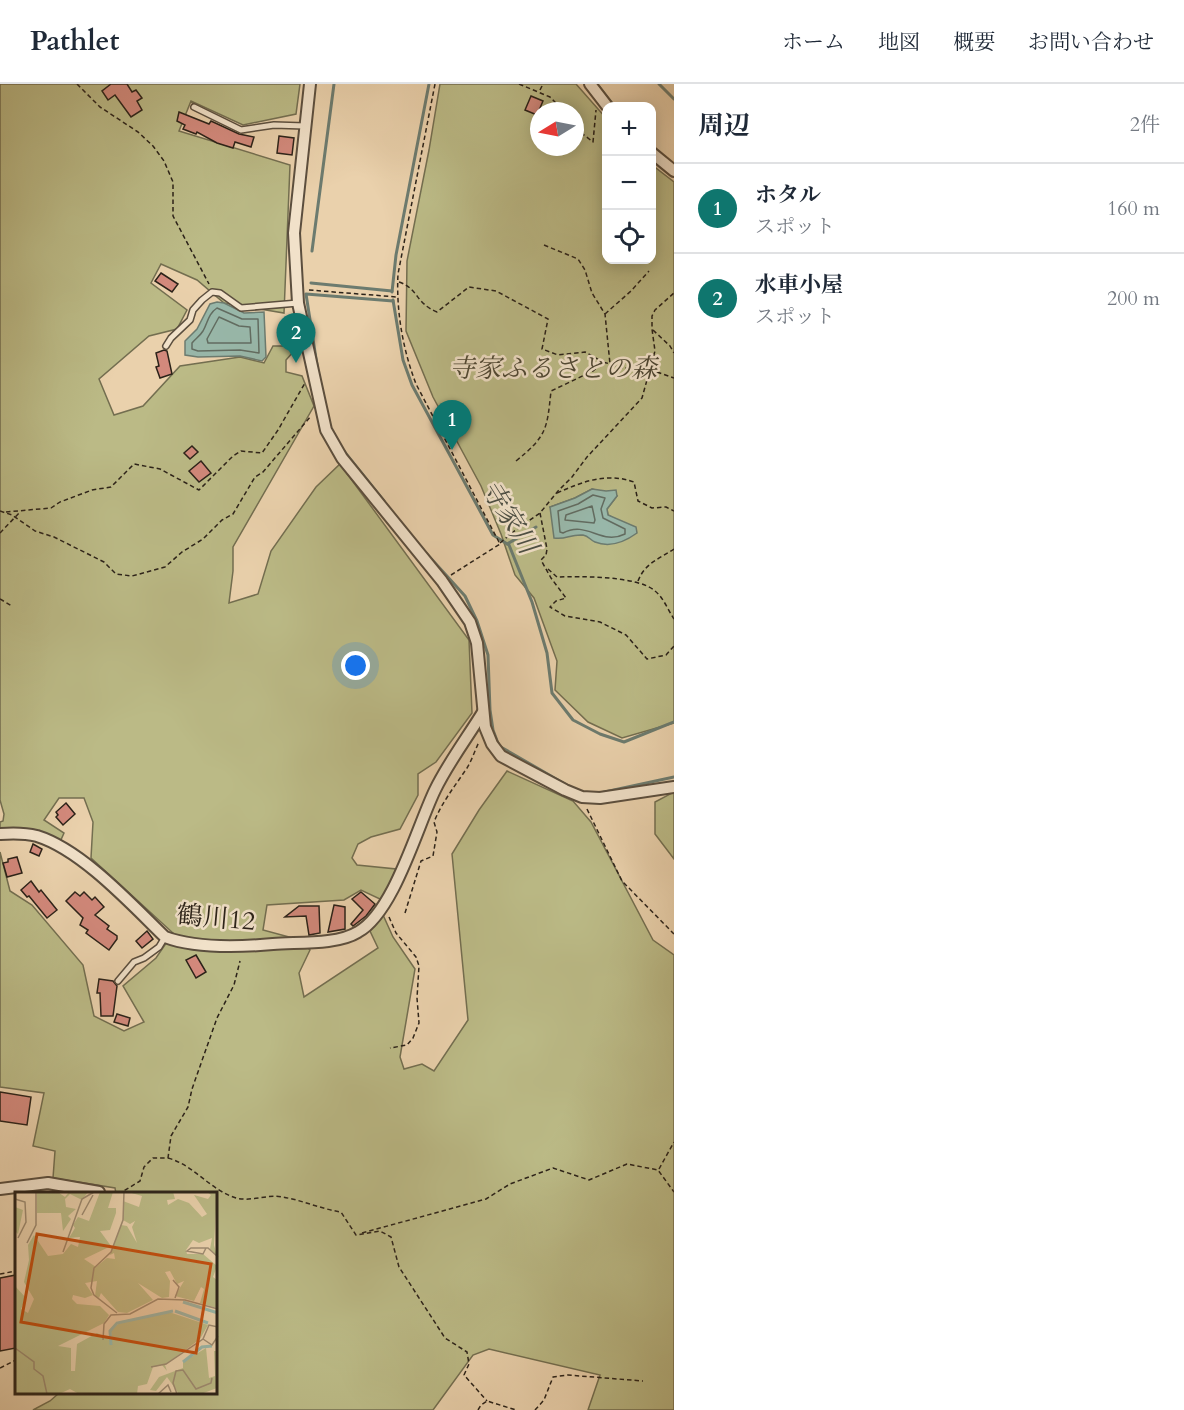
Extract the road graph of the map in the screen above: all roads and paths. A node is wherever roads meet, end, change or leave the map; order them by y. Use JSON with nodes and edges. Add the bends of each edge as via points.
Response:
{"nodes":[{"id":1,"x":77,"y":84,"type":"edge"},
{"id":2,"x":310,"y":84,"type":"edge"},
{"id":3,"x":435,"y":84,"type":"edge"},
{"id":4,"x":519,"y":84,"type":"edge"},
{"id":5,"x":543,"y":84,"type":"edge"},
{"id":6,"x":590,"y":84,"type":"edge"},
{"id":7,"x":540,"y":91,"type":"junction"},
{"id":8,"x":555,"y":102,"type":"edge"},
{"id":9,"x":603,"y":102,"type":"edge"},
{"id":10,"x":602,"y":104,"type":"edge"},
{"id":11,"x":194,"y":107,"type":"dead end"},
{"id":12,"x":305,"y":126,"type":"junction"},
{"id":13,"x":584,"y":135,"type":"edge"},
{"id":14,"x":655,"y":156,"type":"edge"},
{"id":15,"x":674,"y":171,"type":"edge"},
{"id":16,"x":544,"y":245,"type":"dead end"},
{"id":17,"x":649,"y":270,"type":"dead end"},
{"id":18,"x":398,"y":282,"type":"junction"},
{"id":19,"x":297,"y":289,"type":"junction"},
{"id":20,"x":212,"y":292,"type":"junction"},
{"id":21,"x":674,"y":293,"type":"edge"},
{"id":22,"x":398,"y":297,"type":"junction"},
{"id":23,"x":298,"y":303,"type":"junction"},
{"id":24,"x":605,"y":314,"type":"junction"},
{"id":25,"x":652,"y":328,"type":"junction"},
{"id":26,"x":166,"y":346,"type":"dead end"},
{"id":27,"x":674,"y":353,"type":"edge"},
{"id":28,"x":603,"y":362,"type":"junction"},
{"id":29,"x":610,"y":364,"type":"junction"},
{"id":30,"x":312,"y":372,"type":"junction"},
{"id":31,"x":674,"y":374,"type":"edge"},
{"id":32,"x":674,"y":378,"type":"edge"},
{"id":33,"x":320,"y":406,"type":"junction"},
{"id":34,"x":516,"y":460,"type":"dead end"},
{"id":35,"x":549,"y":504,"type":"junction"},
{"id":36,"x":0,"y":511,"type":"edge"},
{"id":37,"x":21,"y":511,"type":"junction"},
{"id":38,"x":674,"y":511,"type":"edge"},
{"id":39,"x":5,"y":512,"type":"junction"},
{"id":40,"x":540,"y":513,"type":"junction"},
{"id":41,"x":0,"y":533,"type":"edge"},
{"id":42,"x":500,"y":543,"type":"junction"},
{"id":43,"x":674,"y":549,"type":"edge"},
{"id":44,"x":548,"y":569,"type":"junction"},
{"id":45,"x":442,"y":581,"type":"junction"},
{"id":46,"x":638,"y":582,"type":"junction"},
{"id":47,"x":0,"y":599,"type":"edge"},
{"id":48,"x":12,"y":606,"type":"dead end"},
{"id":49,"x":674,"y":619,"type":"edge"},
{"id":50,"x":674,"y":646,"type":"edge"},
{"id":51,"x":483,"y":712,"type":"junction"},
{"id":52,"x":485,"y":727,"type":"junction"},
{"id":53,"x":674,"y":787,"type":"edge"},
{"id":54,"x":582,"y":797,"type":"junction"},
{"id":55,"x":0,"y":834,"type":"edge"},
{"id":56,"x":405,"y":913,"type":"dead end"},
{"id":57,"x":389,"y":916,"type":"dead end"},
{"id":58,"x":674,"y":934,"type":"edge"},
{"id":59,"x":165,"y":937,"type":"junction"},
{"id":60,"x":240,"y":961,"type":"dead end"},
{"id":61,"x":118,"y":981,"type":"dead end"},
{"id":62,"x":390,"y":1048,"type":"dead end"},
{"id":63,"x":674,"y":1142,"type":"edge"},
{"id":64,"x":168,"y":1158,"type":"junction"},
{"id":65,"x":658,"y":1170,"type":"junction"},
{"id":66,"x":0,"y":1189,"type":"edge"},
{"id":67,"x":99,"y":1192,"type":"joint"},
{"id":68,"x":674,"y":1192,"type":"edge"},
{"id":69,"x":356,"y":1235,"type":"junction"},
{"id":70,"x":15,"y":1271,"type":"edge"},
{"id":71,"x":0,"y":1274,"type":"edge"},
{"id":72,"x":15,"y":1360,"type":"edge"},
{"id":73,"x":0,"y":1368,"type":"edge"},
{"id":74,"x":643,"y":1381,"type":"dead end"},
{"id":75,"x":487,"y":1401,"type":"junction"},
{"id":76,"x":478,"y":1410,"type":"edge"},
{"id":77,"x":516,"y":1410,"type":"edge"},
{"id":78,"x":535,"y":1410,"type":"edge"}],
"edges":[{"from":1,"to":20,"type":"path","via":[[100,106],[138,132],[164,161],[173,182],[173,216]]},
{"from":2,"to":12,"type":"street"},
{"from":3,"to":18,"type":"path"},
{"from":4,"to":7,"type":"path"},
{"from":5,"to":7,"type":"path"},
{"from":6,"to":9,"type":"street"},
{"from":7,"to":8,"type":"path"},
{"from":10,"to":13,"type":"path","via":[[596,107],[593,142]]},
{"from":11,"to":12,"type":"lane","via":[[241,130]]},
{"from":12,"to":19,"type":"street","via":[[294,233]]},
{"from":14,"to":15,"type":"street"},
{"from":16,"to":24,"type":"path","via":[[578,258],[591,292]]},
{"from":17,"to":24,"type":"path"},
{"from":18,"to":22,"type":"path"},
{"from":18,"to":28,"type":"path","via":[[410,286],[425,308],[437,312],[470,287],[496,291],[548,319],[542,349],[558,355],[585,352]]},
{"from":19,"to":22,"type":"path"},
{"from":19,"to":23,"type":"street"},
{"from":20,"to":23,"type":"lane","via":[[241,308]]},
{"from":20,"to":26,"type":"lane"},
{"from":21,"to":25,"type":"path","via":[[655,310]]},
{"from":22,"to":42,"type":"path","via":[[408,363],[416,384]]},
{"from":23,"to":30,"type":"street"},
{"from":24,"to":29,"type":"path"},
{"from":25,"to":27,"type":"path"},
{"from":25,"to":35,"type":"path","via":[[655,351],[642,398]]},
{"from":28,"to":29,"type":"path"},
{"from":28,"to":34,"type":"path","via":[[551,391],[547,426],[537,444]]},
{"from":29,"to":32,"type":"path","bridge":true},
{"from":30,"to":33,"type":"street"},
{"from":30,"to":37,"type":"path","via":[[262,453],[241,451],[199,490],[160,469],[134,464],[111,487],[92,490],[51,508]]},
{"from":31,"to":32,"type":"path"},
{"from":33,"to":39,"type":"path","via":[[255,477],[233,514],[165,567],[132,576],[116,574],[104,561],[35,531]]},
{"from":33,"to":45,"type":"street","via":[[326,430],[342,458]]},
{"from":35,"to":38,"type":"path","via":[[557,493],[602,477],[633,482],[638,501],[651,508]]},
{"from":35,"to":40,"type":"path"},
{"from":36,"to":39,"type":"path"},
{"from":37,"to":39,"type":"path"},
{"from":37,"to":41,"type":"path"},
{"from":40,"to":42,"type":"path"},
{"from":40,"to":44,"type":"path","via":[[548,549],[541,560]]},
{"from":42,"to":45,"type":"path"},
{"from":43,"to":46,"type":"path","via":[[652,561]]},
{"from":44,"to":46,"type":"path","via":[[558,577]]},
{"from":44,"to":50,"type":"path","via":[[550,578],[566,598],[550,607],[558,612],[600,621],[626,635],[647,659],[666,655]]},
{"from":45,"to":51,"type":"street","via":[[474,633]]},
{"from":46,"to":49,"type":"path","via":[[655,591]]},
{"from":47,"to":48,"type":"path"},
{"from":51,"to":52,"type":"street"},
{"from":51,"to":59,"type":"street","name":"鶴川12","via":[[435,790],[398,878],[375,918],[360,932],[343,938],[241,947]]},
{"from":52,"to":54,"type":"street","via":[[492,744],[508,760]]},
{"from":52,"to":56,"type":"path","via":[[468,766],[439,810],[434,822],[437,832],[432,856],[421,861]]},
{"from":53,"to":54,"type":"street"},
{"from":54,"to":58,"type":"path","via":[[622,881]]},
{"from":55,"to":59,"type":"street","name":"鶴川12","via":[[38,836],[59,847],[106,880]]},
{"from":57,"to":62,"type":"path","via":[[419,966],[419,1023],[407,1045]]},
{"from":59,"to":61,"type":"lane"},
{"from":60,"to":64,"type":"path","via":[[188,1107],[171,1136]]},
{"from":63,"to":65,"type":"path"},
{"from":64,"to":67,"type":"path","via":[[153,1158],[144,1167],[140,1181],[122,1192]]},
{"from":64,"to":69,"type":"path","via":[[180,1161],[237,1198],[281,1196],[341,1212]]},
{"from":65,"to":68,"type":"path"},
{"from":65,"to":69,"type":"path","via":[[627,1164],[589,1180],[553,1168],[510,1184],[486,1199]]},
{"from":66,"to":67,"type":"street","via":[[48,1183]]},
{"from":69,"to":75,"type":"path","via":[[380,1231],[391,1237],[399,1267],[445,1338],[467,1352],[470,1364],[464,1374]]},
{"from":70,"to":71,"type":"path"},
{"from":72,"to":73,"type":"path"},
{"from":74,"to":78,"type":"path","via":[[553,1377],[544,1400]]},
{"from":75,"to":76,"type":"path"},
{"from":75,"to":77,"type":"path"}]}
